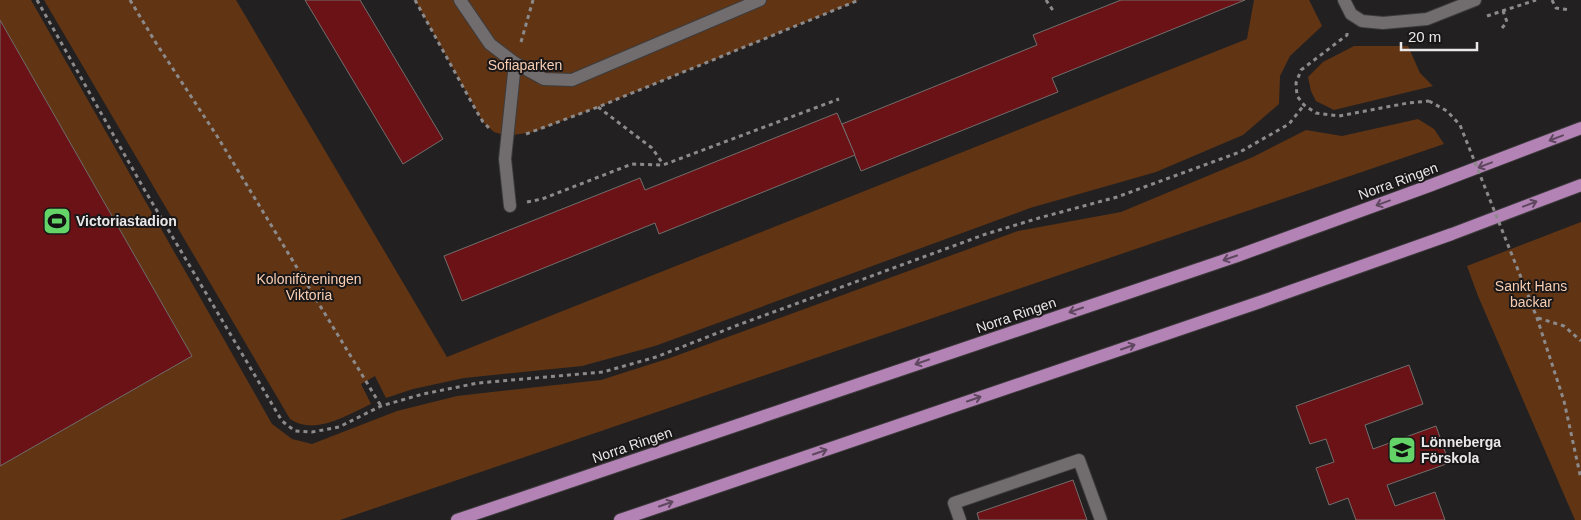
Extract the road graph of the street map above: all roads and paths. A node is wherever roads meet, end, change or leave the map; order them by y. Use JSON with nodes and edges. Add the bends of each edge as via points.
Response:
{"nodes":[{"id":1,"x":37,"y":0,"type":"edge"},
{"id":2,"x":130,"y":0,"type":"edge"},
{"id":3,"x":415,"y":0,"type":"edge"},
{"id":4,"x":460,"y":0,"type":"edge"},
{"id":5,"x":533,"y":0,"type":"edge"},
{"id":6,"x":760,"y":0,"type":"edge"},
{"id":7,"x":859,"y":0,"type":"edge"},
{"id":8,"x":1046,"y":0,"type":"edge"},
{"id":9,"x":1344,"y":0,"type":"edge"},
{"id":10,"x":1476,"y":0,"type":"edge"},
{"id":11,"x":1552,"y":0,"type":"edge"},
{"id":12,"x":1570,"y":10,"type":"dead end"},
{"id":13,"x":1503,"y":11,"type":"dead end"},
{"id":14,"x":1054,"y":12,"type":"dead end"},
{"id":15,"x":1351,"y":14,"type":"junction"},
{"id":16,"x":1502,"y":28,"type":"dead end"},
{"id":17,"x":515,"y":64,"type":"junction"},
{"id":18,"x":839,"y":98,"type":"dead end"},
{"id":19,"x":1304,"y":105,"type":"junction"},
{"id":20,"x":598,"y":107,"type":"junction"},
{"id":21,"x":1581,"y":128,"type":"edge"},
{"id":22,"x":507,"y":136,"type":"junction"},
{"id":23,"x":663,"y":165,"type":"junction"},
{"id":24,"x":1581,"y":185,"type":"edge"},
{"id":25,"x":510,"y":206,"type":"joint"},
{"id":26,"x":1537,"y":318,"type":"junction"},
{"id":27,"x":1581,"y":341,"type":"edge"},
{"id":28,"x":381,"y":406,"type":"junction"},
{"id":29,"x":1581,"y":478,"type":"edge"},
{"id":30,"x":457,"y":520,"type":"edge"},
{"id":31,"x":620,"y":520,"type":"edge"},
{"id":32,"x":960,"y":520,"type":"edge"},
{"id":33,"x":1101,"y":520,"type":"edge"}],
"edges":[{"from":1,"to":28,"type":"path","via":[[144,189],[282,421],[295,431],[312,432],[339,426]]},
{"from":2,"to":28,"type":"path"},
{"from":3,"to":22,"type":"path","via":[[484,122],[494,132]]},
{"from":4,"to":17,"type":"street","via":[[490,44]]},
{"from":5,"to":17,"type":"path"},
{"from":6,"to":17,"type":"street","via":[[572,80],[544,79]]},
{"from":7,"to":20,"type":"path"},
{"from":8,"to":14,"type":"path"},
{"from":9,"to":15,"type":"street"},
{"from":10,"to":15,"type":"street","via":[[1427,19],[1411,21],[1362,21]]},
{"from":11,"to":12,"type":"path","via":[[1556,8]]},
{"from":13,"to":16,"type":"path","via":[[1507,22]]},
{"from":15,"to":19,"type":"path","via":[[1347,35],[1302,70],[1296,83],[1297,96]]},
{"from":17,"to":22,"type":"street"},
{"from":18,"to":23,"type":"path"},
{"from":19,"to":26,"type":"path","bridge":true,"via":[[1316,113],[1339,116],[1429,101],[1447,111],[1460,125]]},
{"from":19,"to":28,"type":"path","via":[[1289,124],[1240,152],[1117,198],[986,234],[656,357],[603,372],[478,383]]},
{"from":20,"to":22,"type":"path","via":[[533,132]]},
{"from":20,"to":23,"type":"path","via":[[652,148]]},
{"from":21,"to":30,"type":"main road","name":"Norra Ringen","one_way":true,"via":[[1236,256]]},
{"from":22,"to":25,"type":"street","via":[[505,159]]},
{"from":23,"to":25,"type":"path","via":[[632,164],[542,199]]},
{"from":31,"to":24,"type":"main road","one_way":true,"via":[[1260,302]]},
{"from":26,"to":27,"type":"path","via":[[1564,326]]},
{"from":26,"to":29,"type":"path","via":[[1564,401]]},
{"from":32,"to":33,"type":"street","via":[[954,503],[1079,460]]}]}
